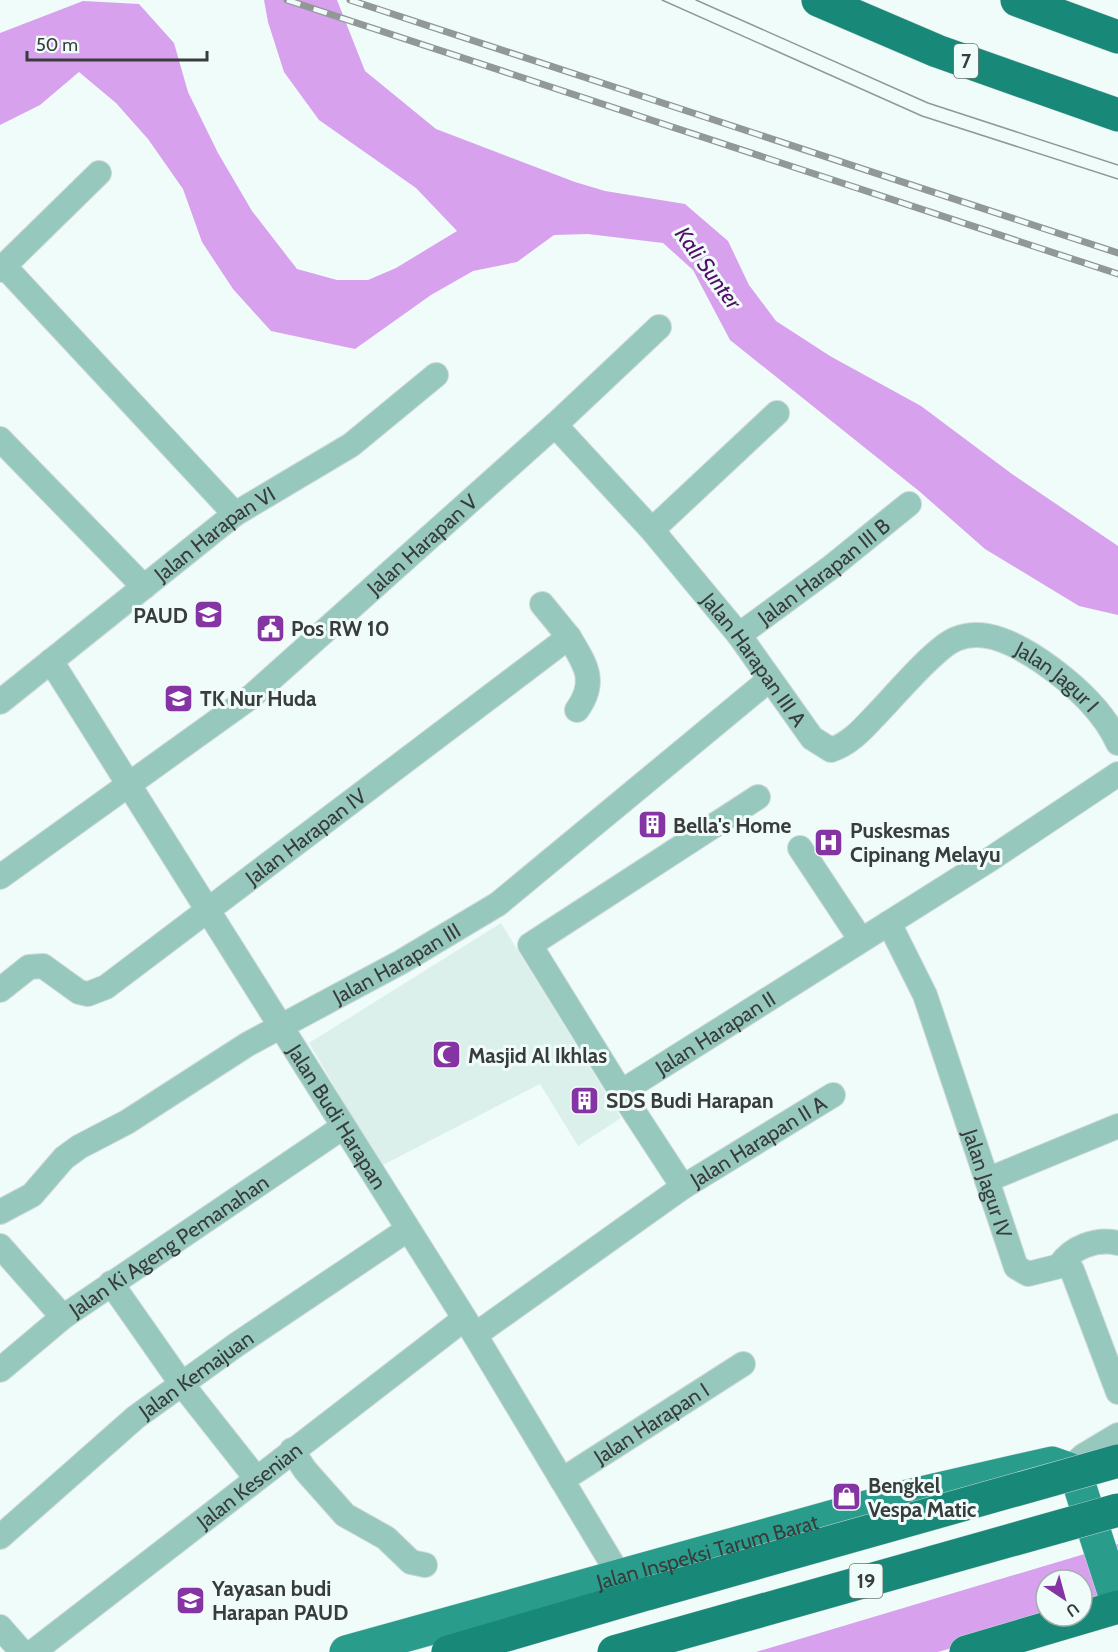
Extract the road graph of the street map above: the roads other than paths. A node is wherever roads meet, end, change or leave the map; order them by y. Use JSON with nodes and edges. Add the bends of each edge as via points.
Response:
{"nodes":[{"id":1,"x":818,"y":0,"type":"edge"},
{"id":2,"x":1017,"y":0,"type":"edge"},
{"id":3,"x":1118,"y":37,"type":"edge"},
{"id":4,"x":1118,"y":115,"type":"edge"},
{"id":5,"x":99,"y":173,"type":"dead end"},
{"id":6,"x":2,"y":268,"type":"edge"},
{"id":7,"x":659,"y":327,"type":"dead end"},
{"id":8,"x":436,"y":375,"type":"dead end"},
{"id":9,"x":777,"y":413,"type":"dead end"},
{"id":10,"x":555,"y":425,"type":"junction"},
{"id":11,"x":5,"y":452,"type":"edge"},
{"id":12,"x":909,"y":504,"type":"dead end"},
{"id":13,"x":234,"y":514,"type":"junction"},
{"id":14,"x":652,"y":530,"type":"junction"},
{"id":15,"x":144,"y":587,"type":"junction"},
{"id":16,"x":542,"y":604,"type":"dead end"},
{"id":17,"x":739,"y":635,"type":"junction"},
{"id":18,"x":975,"y":635,"type":"joint"},
{"id":19,"x":569,"y":637,"type":"junction"},
{"id":20,"x":51,"y":661,"type":"junction"},
{"id":21,"x":770,"y":679,"type":"junction"},
{"id":22,"x":0,"y":702,"type":"edge"},
{"id":23,"x":577,"y":710,"type":"dead end"},
{"id":24,"x":1118,"y":743,"type":"edge"},
{"id":25,"x":1118,"y":774,"type":"edge"},
{"id":26,"x":130,"y":786,"type":"junction"},
{"id":27,"x":758,"y":797,"type":"dead end"},
{"id":28,"x":800,"y":848,"type":"dead end"},
{"id":29,"x":0,"y":877,"type":"edge"},
{"id":30,"x":207,"y":909,"type":"junction"},
{"id":31,"x":889,"y":923,"type":"junction"},
{"id":32,"x":861,"y":940,"type":"junction"},
{"id":33,"x":0,"y":990,"type":"edge"},
{"id":34,"x":280,"y":1027,"type":"junction"},
{"id":35,"x":621,"y":1092,"type":"junction"},
{"id":36,"x":834,"y":1095,"type":"dead end"},
{"id":37,"x":1118,"y":1126,"type":"edge"},
{"id":38,"x":343,"y":1127,"type":"junction"},
{"id":39,"x":987,"y":1180,"type":"junction"},
{"id":40,"x":683,"y":1187,"type":"junction"},
{"id":41,"x":0,"y":1212,"type":"edge"},
{"id":42,"x":407,"y":1230,"type":"junction"},
{"id":43,"x":1118,"y":1243,"type":"edge"},
{"id":44,"x":0,"y":1246,"type":"edge"},
{"id":45,"x":1059,"y":1266,"type":"junction"},
{"id":46,"x":111,"y":1283,"type":"junction"},
{"id":47,"x":63,"y":1317,"type":"junction"},
{"id":48,"x":469,"y":1327,"type":"junction"},
{"id":49,"x":743,"y":1364,"type":"dead end"},
{"id":50,"x":0,"y":1370,"type":"edge"},
{"id":51,"x":182,"y":1383,"type":"junction"},
{"id":52,"x":1118,"y":1392,"type":"edge"},
{"id":53,"x":1118,"y":1435,"type":"edge"},
{"id":54,"x":292,"y":1450,"type":"junction"},
{"id":55,"x":1118,"y":1461,"type":"edge"},
{"id":56,"x":1069,"y":1469,"type":"junction"},
{"id":57,"x":256,"y":1478,"type":"junction"},
{"id":58,"x":562,"y":1480,"type":"junction"},
{"id":59,"x":1106,"y":1519,"type":"edge"},
{"id":60,"x":0,"y":1537,"type":"edge"},
{"id":61,"x":425,"y":1565,"type":"dead end"},
{"id":62,"x":619,"y":1575,"type":"junction"},
{"id":63,"x":1117,"y":1604,"type":"edge"},
{"id":64,"x":0,"y":1627,"type":"edge"},
{"id":65,"x":22,"y":1652,"type":"edge"},
{"id":66,"x":33,"y":1652,"type":"edge"},
{"id":67,"x":346,"y":1652,"type":"edge"},
{"id":68,"x":448,"y":1652,"type":"edge"},
{"id":69,"x":614,"y":1652,"type":"edge"},
{"id":70,"x":966,"y":1652,"type":"edge"}],
"edges":[{"from":1,"to":4,"type":"highway","number":"7","via":[[937,51]]},
{"from":2,"to":3,"type":"highway"},
{"from":5,"to":6,"type":"street"},
{"from":6,"to":13,"type":"street"},
{"from":7,"to":10,"type":"street","name":"Jalan Harapan V"},
{"from":8,"to":13,"type":"street","name":"Jalan Harapan VI","via":[[351,444]]},
{"from":9,"to":14,"type":"street"},
{"from":10,"to":14,"type":"street","name":"Jalan Harapan III A"},
{"from":10,"to":26,"type":"street","name":"Jalan Harapan V","via":[[252,696]]},
{"from":11,"to":15,"type":"street"},
{"from":12,"to":17,"type":"street","name":"Jalan Harapan III B"},
{"from":13,"to":15,"type":"street","name":"Jalan Harapan VI"},
{"from":14,"to":17,"type":"street","name":"Jalan Harapan III A"},
{"from":15,"to":20,"type":"street","name":"Jalan Harapan VI"},
{"from":16,"to":19,"type":"street"},
{"from":17,"to":21,"type":"street","name":"Jalan Harapan III A"},
{"from":18,"to":21,"type":"street","name":"Jalan Harapan III A","via":[[955,639],[919,670],[855,737],[831,750],[812,738]]},
{"from":18,"to":24,"type":"street","name":"Jalan Jagur I","via":[[1002,640],[1028,652],[1062,676],[1094,708]]},
{"from":19,"to":23,"type":"street","via":[[585,663],[590,684]]},
{"from":19,"to":30,"type":"street","name":"Jalan Harapan IV"},
{"from":20,"to":22,"type":"street","name":"Jalan Harapan VI"},
{"from":20,"to":26,"type":"street","name":"Jalan Budi Harapan"},
{"from":21,"to":34,"type":"street","name":"Jalan Harapan III","via":[[498,904]]},
{"from":25,"to":31,"type":"street","name":"Jalan Harapan II"},
{"from":26,"to":29,"type":"street","name":"Jalan Harapan V"},
{"from":26,"to":30,"type":"street","name":"Jalan Budi Harapan"},
{"from":27,"to":35,"type":"street","via":[[530,945]]},
{"from":28,"to":32,"type":"street"},
{"from":30,"to":33,"type":"street","name":"Jalan Harapan IV","via":[[106,987],[88,994],[79,992],[43,966],[29,966]]},
{"from":30,"to":34,"type":"street","name":"Jalan Budi Harapan"},
{"from":31,"to":32,"type":"street","name":"Jalan Harapan II"},
{"from":31,"to":39,"type":"street","name":"Jalan Jagur IV","via":[[925,995]]},
{"from":32,"to":35,"type":"street","name":"Jalan Harapan II"},
{"from":34,"to":38,"type":"street","name":"Jalan Budi Harapan"},
{"from":34,"to":41,"type":"street","name":"Jalan Harapan III","via":[[128,1122],[79,1147],[64,1158],[32,1195]]},
{"from":35,"to":40,"type":"street"},
{"from":36,"to":40,"type":"street","name":"Jalan Harapan II A"},
{"from":37,"to":39,"type":"street"},
{"from":38,"to":42,"type":"street","name":"Jalan Budi Harapan"},
{"from":38,"to":46,"type":"street","name":"Jalan Ki Ageng Pemanahan"},
{"from":39,"to":45,"type":"street","name":"Jalan Jagur IV","via":[[1020,1271],[1032,1274]]},
{"from":40,"to":48,"type":"street"},
{"from":42,"to":48,"type":"street","name":"Jalan Budi Harapan"},
{"from":42,"to":51,"type":"street","name":"Jalan Kemajuan"},
{"from":43,"to":45,"type":"street","via":[[1106,1240],[1074,1250]]},
{"from":44,"to":47,"type":"street"},
{"from":45,"to":52,"type":"street","via":[[1068,1267],[1074,1274]]},
{"from":46,"to":47,"type":"street","name":"Jalan Ki Ageng Pemanahan"},
{"from":46,"to":51,"type":"street"},
{"from":47,"to":50,"type":"street","name":"Jalan Ki Ageng Pemanahan"},
{"from":48,"to":54,"type":"street","name":"Jalan Kesenian"},
{"from":48,"to":58,"type":"street","name":"Jalan Budi Harapan"},
{"from":49,"to":58,"type":"street","name":"Jalan Harapan I"},
{"from":51,"to":57,"type":"street"},
{"from":51,"to":60,"type":"street","name":"Jalan Kemajuan","via":[[136,1417]]},
{"from":53,"to":56,"type":"street"},
{"from":54,"to":57,"type":"street","name":"Jalan Kesenian"},
{"from":54,"to":61,"type":"street","via":[[345,1515],[386,1538],[411,1562]]},
{"from":55,"to":68,"type":"highway","bridge":true},
{"from":56,"to":59,"type":"main road"},
{"from":56,"to":62,"type":"main road","name":"Jalan Inspeksi Tarum Barat","via":[[1052,1464],[899,1498]]},
{"from":57,"to":66,"type":"street","name":"Jalan Kesenian"},
{"from":58,"to":62,"type":"street","name":"Jalan Budi Harapan"},
{"from":59,"to":63,"type":"main road"},
{"from":59,"to":69,"type":"highway","number":"19","bridge":true},
{"from":62,"to":67,"type":"main road","name":"Jalan Inspeksi Tarum Barat"},
{"from":63,"to":70,"type":"highway"},
{"from":64,"to":65,"type":"street"}]}
